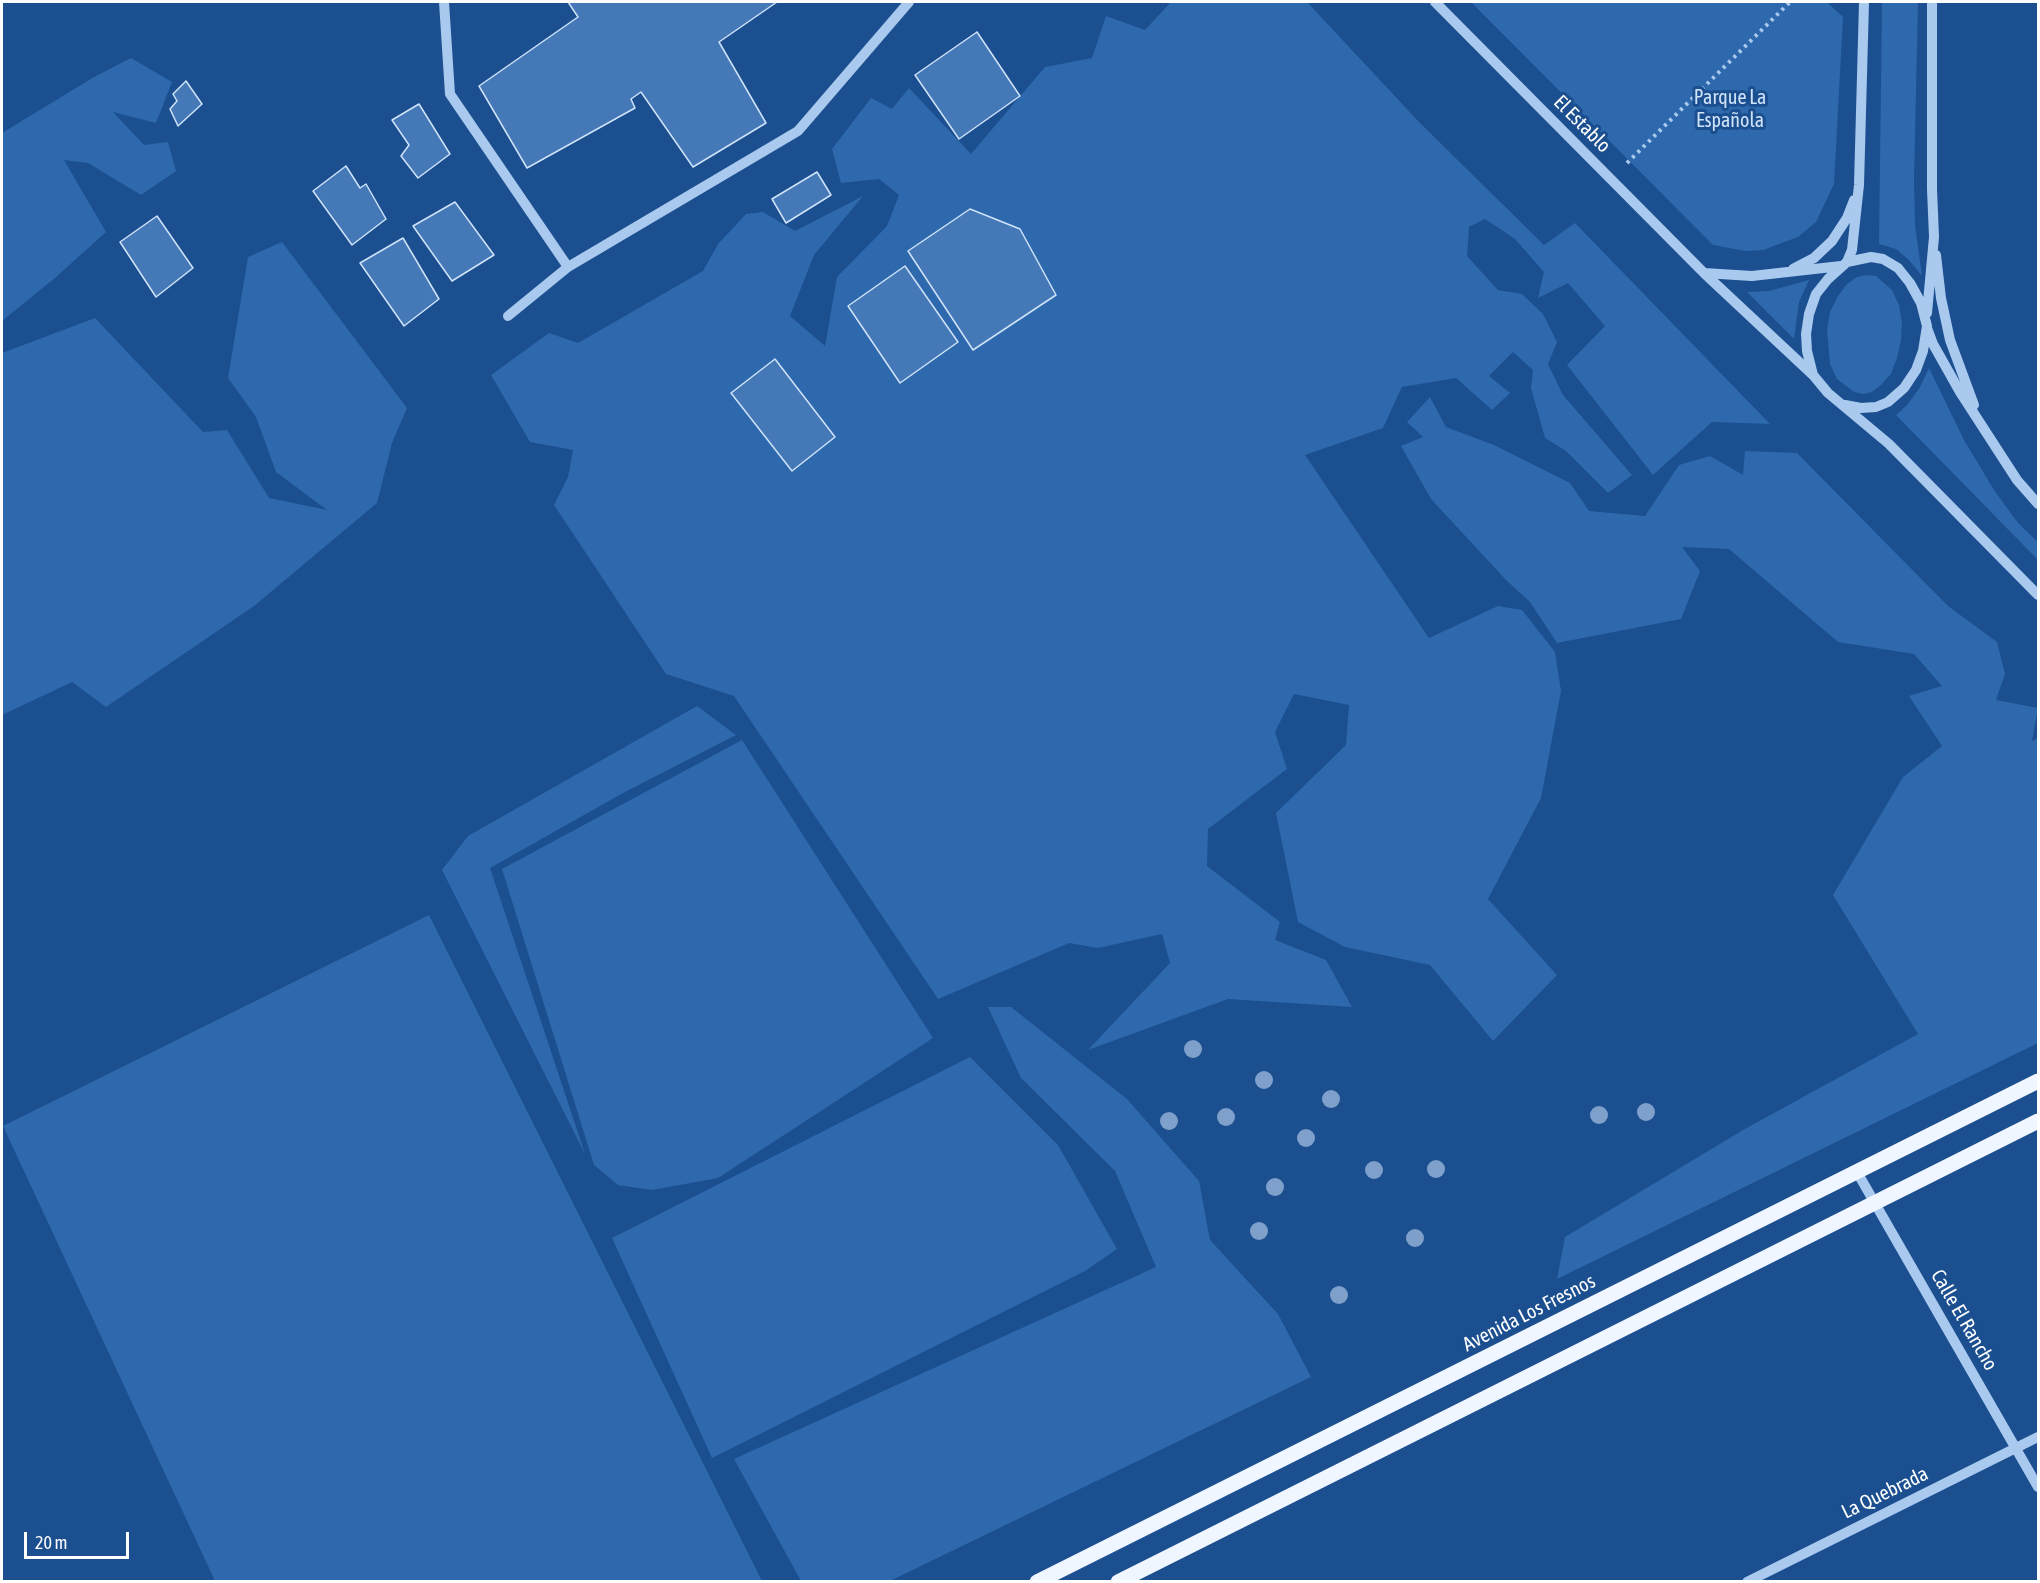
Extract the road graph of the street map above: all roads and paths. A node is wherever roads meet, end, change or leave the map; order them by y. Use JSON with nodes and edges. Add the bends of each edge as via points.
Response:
{"nodes":[{"id":1,"x":444,"y":2,"type":"edge"},
{"id":2,"x":909,"y":2,"type":"edge"},
{"id":3,"x":1435,"y":2,"type":"edge"},
{"id":4,"x":1790,"y":2,"type":"edge"},
{"id":5,"x":1932,"y":2,"type":"edge"},
{"id":6,"x":1862,"y":3,"type":"edge"},
{"id":7,"x":1611,"y":179,"type":"junction"},
{"id":8,"x":1859,"y":185,"type":"junction"},
{"id":9,"x":1934,"y":237,"type":"junction"},
{"id":10,"x":1844,"y":264,"type":"junction"},
{"id":11,"x":568,"y":267,"type":"junction"},
{"id":12,"x":1704,"y":273,"type":"junction"},
{"id":13,"x":1787,"y":273,"type":"junction"},
{"id":14,"x":508,"y":316,"type":"dead end"},
{"id":15,"x":1927,"y":326,"type":"junction"},
{"id":16,"x":1813,"y":375,"type":"junction"},
{"id":17,"x":1845,"y":405,"type":"junction"},
{"id":18,"x":1984,"y":430,"type":"junction"},
{"id":19,"x":2038,"y":504,"type":"edge"},
{"id":20,"x":2038,"y":595,"type":"edge"},
{"id":21,"x":2038,"y":1081,"type":"edge"},
{"id":22,"x":2038,"y":1121,"type":"edge"},
{"id":23,"x":1857,"y":1172,"type":"junction"},
{"id":24,"x":1875,"y":1203,"type":"junction"},
{"id":25,"x":2038,"y":1437,"type":"edge"},
{"id":26,"x":2016,"y":1448,"type":"junction"},
{"id":27,"x":2038,"y":1486,"type":"edge"},
{"id":28,"x":1037,"y":1581,"type":"edge"},
{"id":29,"x":1118,"y":1581,"type":"edge"},
{"id":30,"x":1750,"y":1581,"type":"edge"}],
"edges":[{"from":1,"to":11,"type":"street","via":[[450,94]]},
{"from":2,"to":11,"type":"street","via":[[798,131]]},
{"from":3,"to":7,"type":"street","name":"El Establo"},
{"from":4,"to":7,"type":"path"},
{"from":5,"to":9,"type":"street"},
{"from":6,"to":8,"type":"street"},
{"from":7,"to":12,"type":"street","name":"El Establo"},
{"from":8,"to":10,"type":"street","via":[[1852,250]]},
{"from":8,"to":13,"type":"street","via":[[1847,218],[1832,241],[1814,258]]},
{"from":9,"to":15,"type":"street"},
{"from":9,"to":18,"type":"street","via":[[1950,340]]},
{"from":10,"to":13,"type":"street"},
{"from":10,"to":15,"type":"street","via":[[1871,257],[1898,268],[1921,303]]},
{"from":10,"to":16,"type":"street","via":[[1816,294],[1809,314],[1807,351]]},
{"from":11,"to":14,"type":"street"},
{"from":12,"to":13,"type":"street"},
{"from":12,"to":16,"type":"street","name":"El Establo"},
{"from":15,"to":17,"type":"street","via":[[1923,351],[1905,388],[1876,407]]},
{"from":15,"to":18,"type":"street","via":[[1933,344]]},
{"from":16,"to":17,"type":"street"},
{"from":17,"to":20,"type":"street","via":[[1889,444]]},
{"from":18,"to":19,"type":"street"},
{"from":21,"to":23,"type":"main road","name":"Avenida Los Fresnos"},
{"from":22,"to":24,"type":"main road"},
{"from":23,"to":24,"type":"street","name":"Calle El Rancho"},
{"from":23,"to":28,"type":"main road","name":"Avenida Los Fresnos"},
{"from":24,"to":26,"type":"street","name":"Calle El Rancho"},
{"from":24,"to":29,"type":"main road"},
{"from":25,"to":26,"type":"street","name":"La Quebrada"},
{"from":26,"to":27,"type":"street","name":"Calle El Rancho"},
{"from":26,"to":30,"type":"street","name":"La Quebrada"}]}
